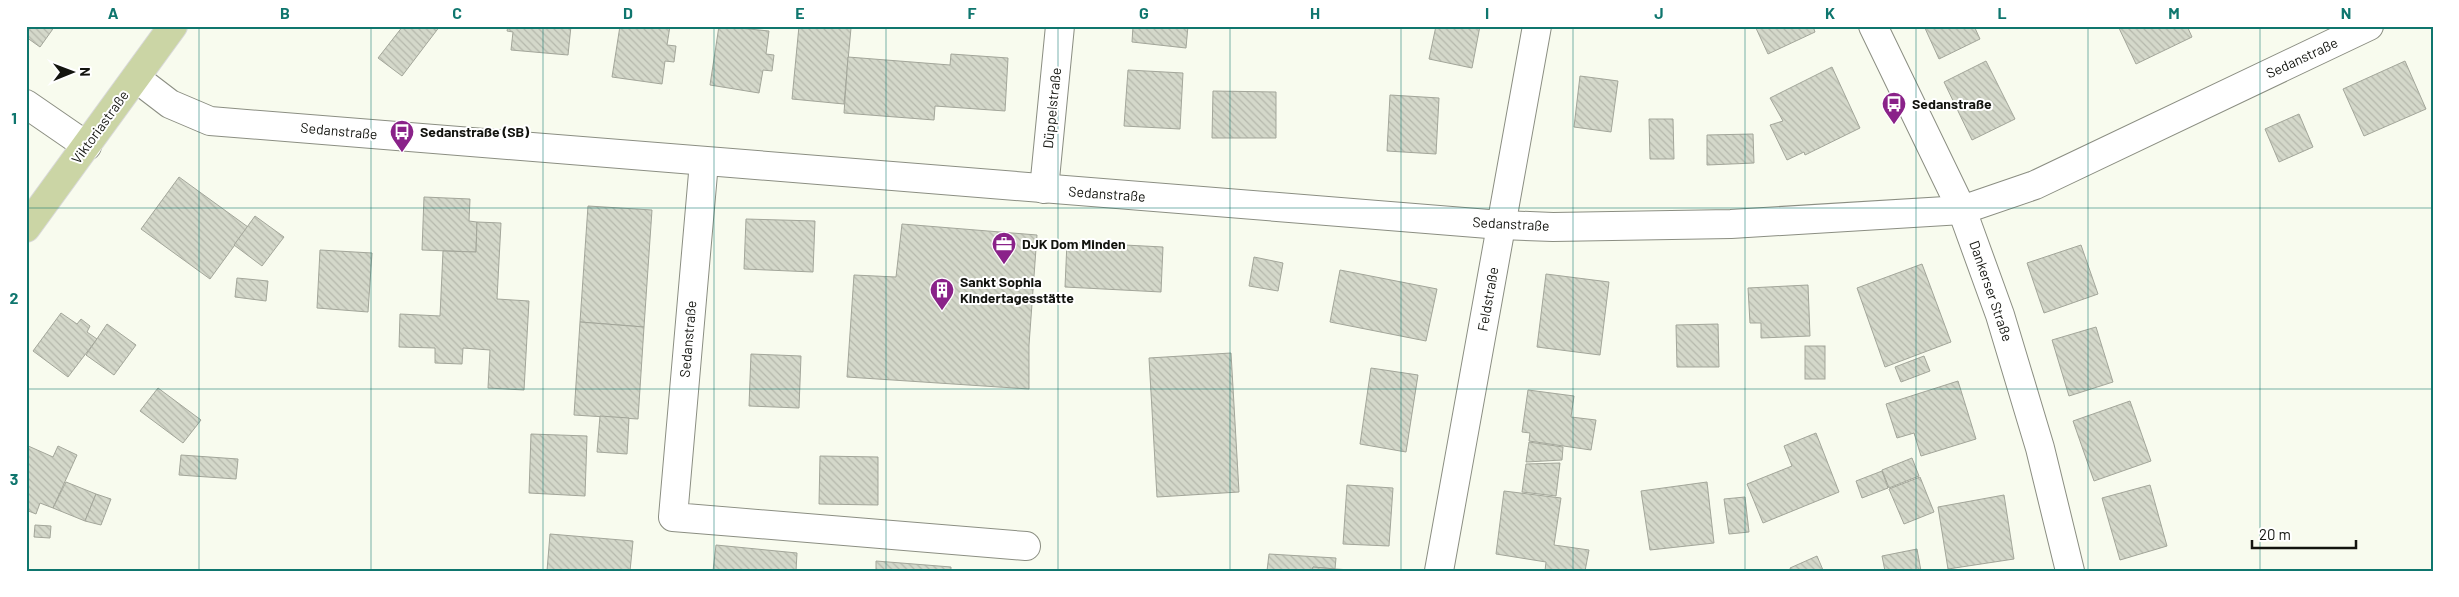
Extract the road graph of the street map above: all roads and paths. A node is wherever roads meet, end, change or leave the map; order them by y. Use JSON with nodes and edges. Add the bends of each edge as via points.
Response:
{"nodes":[{"id":1,"x":173,"y":26,"type":"edge"},
{"id":2,"x":1060,"y":26,"type":"edge"},
{"id":3,"x":1537,"y":26,"type":"edge"},
{"id":4,"x":1873,"y":26,"type":"edge"},
{"id":5,"x":2369,"y":26,"type":"edge"},
{"id":6,"x":136,"y":78,"type":"junction"},
{"id":7,"x":26,"y":104,"type":"edge"},
{"id":8,"x":87,"y":146,"type":"junction"},
{"id":9,"x":704,"y":162,"type":"junction"},
{"id":10,"x":1044,"y":189,"type":"junction"},
{"id":11,"x":1962,"y":210,"type":"junction"},
{"id":12,"x":1501,"y":224,"type":"junction"},
{"id":13,"x":26,"y":228,"type":"edge"},
{"id":14,"x":1026,"y":546,"type":"dead end"},
{"id":15,"x":1439,"y":571,"type":"edge"},
{"id":16,"x":2070,"y":571,"type":"edge"}],
"edges":[{"from":1,"to":6,"type":"main road","name":"Viktoriastraße"},
{"from":2,"to":10,"type":"street","name":"Düppelstraße"},
{"from":3,"to":12,"type":"street","name":"Feldstraße"},
{"from":4,"to":11,"type":"street","name":"Dankerser Straße"},
{"from":5,"to":11,"type":"street","name":"Sedanstraße","via":[[2035,185]]},
{"from":6,"to":8,"type":"main road","name":"Viktoriastraße"},
{"from":6,"to":9,"type":"street","name":"Sedanstraße","via":[[170,104],[210,121]]},
{"from":7,"to":8,"type":"street"},
{"from":8,"to":13,"type":"main road","name":"Viktoriastraße"},
{"from":9,"to":10,"type":"street","name":"Sedanstraße"},
{"from":9,"to":14,"type":"street","name":"Sedanstraße","via":[[672,517]]},
{"from":10,"to":12,"type":"street","name":"Sedanstraße"},
{"from":11,"to":12,"type":"street","name":"Sedanstraße","via":[[1731,224],[1553,227]]},
{"from":11,"to":16,"type":"street","name":"Dankerser Straße","via":[[2000,315],[2040,448]]},
{"from":12,"to":15,"type":"street","name":"Feldstraße"}]}
